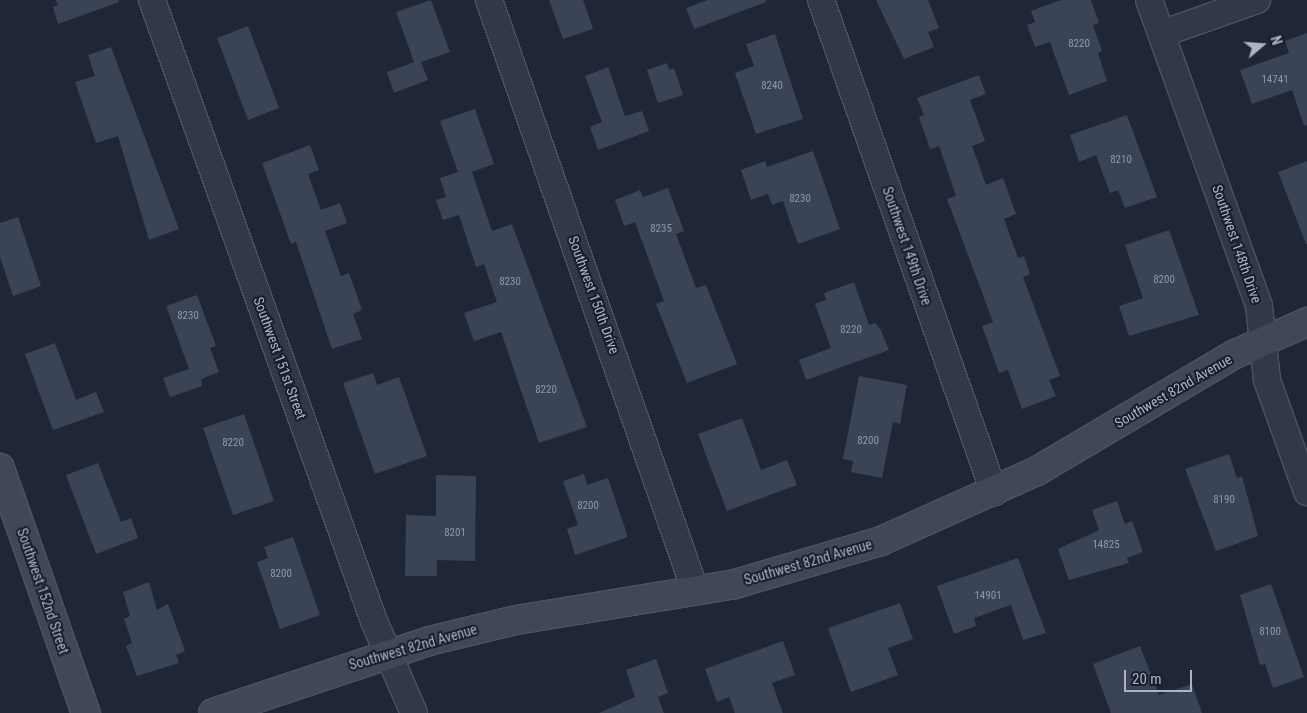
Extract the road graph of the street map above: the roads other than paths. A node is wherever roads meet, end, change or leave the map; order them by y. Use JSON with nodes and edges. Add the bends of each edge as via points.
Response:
{"nodes":[{"id":1,"x":152,"y":0,"type":"edge"},
{"id":2,"x":489,"y":0,"type":"edge"},
{"id":3,"x":821,"y":0,"type":"edge"},
{"id":4,"x":1149,"y":0,"type":"edge"},
{"id":5,"x":1257,"y":0,"type":"edge"},
{"id":6,"x":1161,"y":34,"type":"junction"},
{"id":7,"x":1307,"y":322,"type":"edge"},
{"id":8,"x":1263,"y":342,"type":"junction"},
{"id":9,"x":0,"y":468,"type":"edge"},
{"id":10,"x":994,"y":492,"type":"junction"},
{"id":11,"x":1307,"y":492,"type":"edge"},
{"id":12,"x":695,"y":590,"type":"junction"},
{"id":13,"x":390,"y":651,"type":"junction"},
{"id":14,"x":86,"y":713,"type":"edge"},
{"id":15,"x":213,"y":713,"type":"edge"},
{"id":16,"x":414,"y":713,"type":"edge"}],
"edges":[{"from":1,"to":13,"type":"street","name":"Southwest 151st Street","via":[[374,621]]},
{"from":2,"to":12,"type":"street","name":"Southwest 150th Drive"},
{"from":3,"to":10,"type":"street","name":"Southwest 149th Drive"},
{"from":4,"to":6,"type":"street","name":"Southwest 148th Drive"},
{"from":5,"to":6,"type":"street"},
{"from":6,"to":8,"type":"street","name":"Southwest 148th Drive","via":[[1259,306]]},
{"from":7,"to":8,"type":"street","name":"Southwest 82nd Avenue"},
{"from":8,"to":10,"type":"street","name":"Southwest 82nd Avenue"},
{"from":8,"to":11,"type":"street","name":"Southwest 148th Drive","via":[[1267,380]]},
{"from":9,"to":14,"type":"street","name":"Southwest 152nd Street"},
{"from":10,"to":12,"type":"street","name":"Southwest 82nd Avenue","via":[[916,528],[818,562]]},
{"from":12,"to":13,"type":"street","name":"Southwest 82nd Avenue","via":[[516,620]]},
{"from":13,"to":15,"type":"street","name":"Southwest 82nd Avenue"},
{"from":13,"to":16,"type":"street","name":"Southwest 151st Street"}]}
